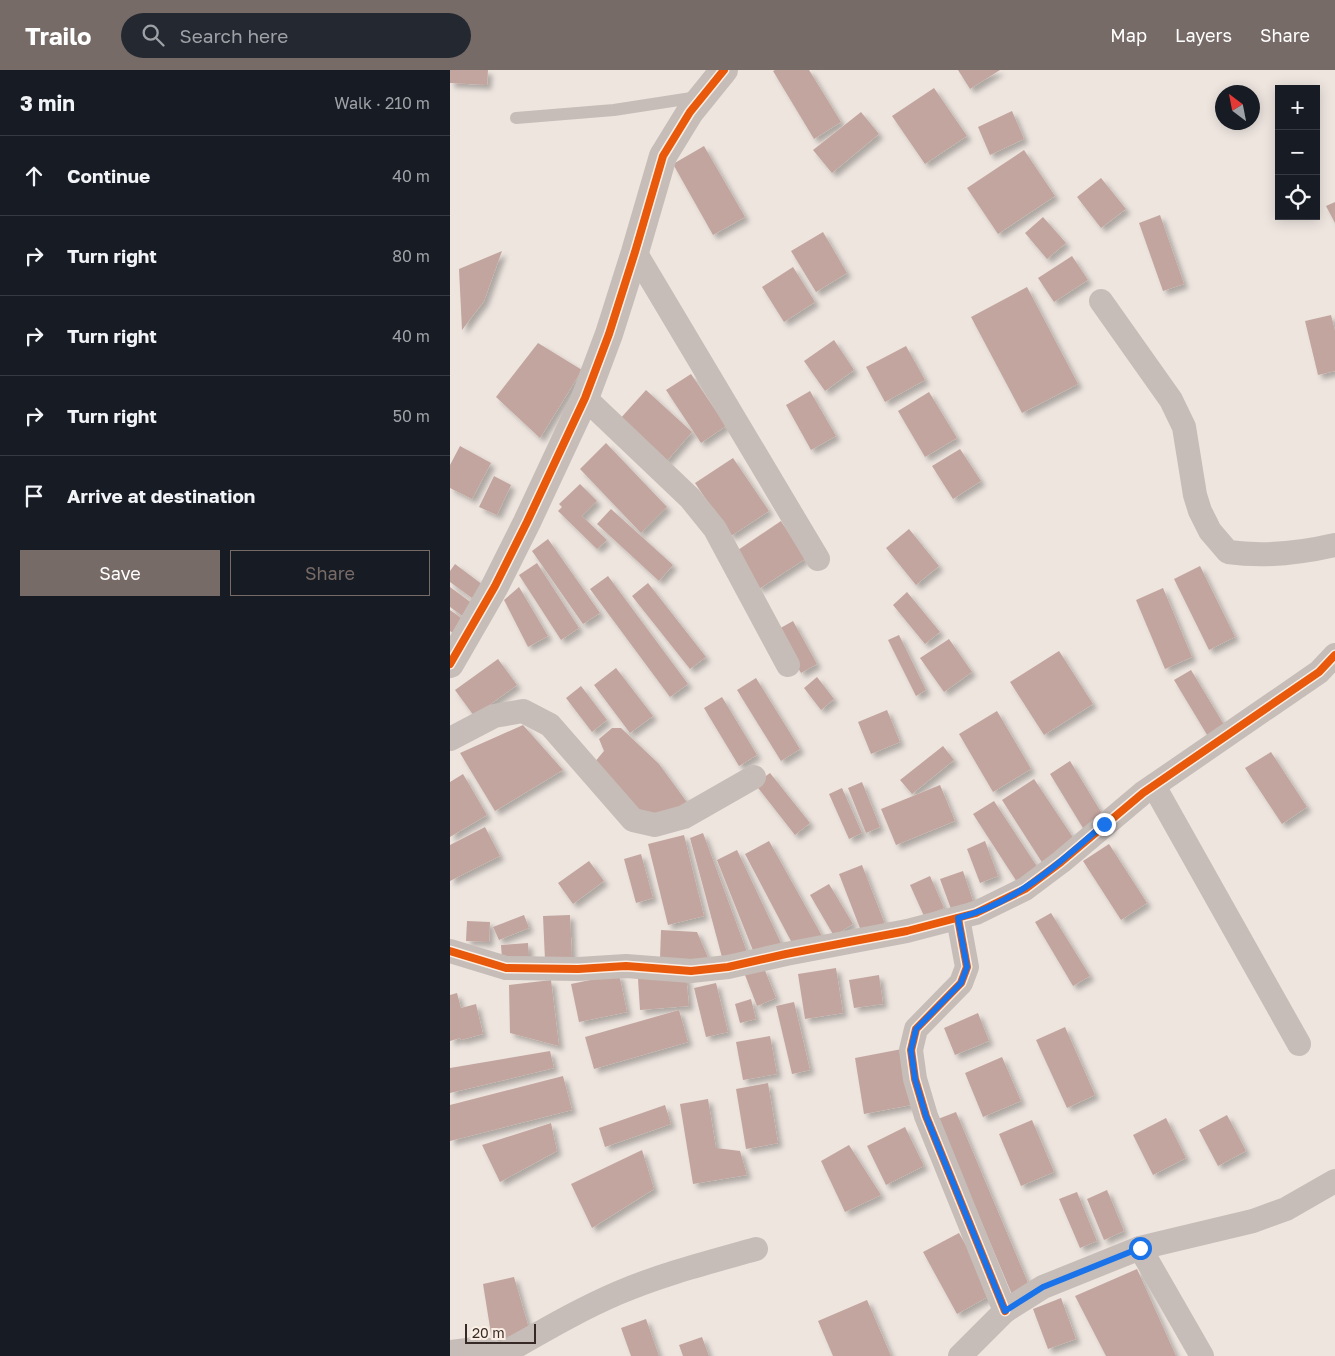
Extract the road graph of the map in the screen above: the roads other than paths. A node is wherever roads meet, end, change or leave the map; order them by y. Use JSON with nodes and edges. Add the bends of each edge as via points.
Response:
{"nodes":[{"id":1,"x":724,"y":70,"type":"edge"},
{"id":2,"x":703,"y":96,"type":"junction"},
{"id":3,"x":516,"y":118,"type":"dead end"},
{"id":4,"x":635,"y":252,"type":"junction"},
{"id":5,"x":1101,"y":301,"type":"dead end"},
{"id":6,"x":584,"y":398,"type":"junction"},
{"id":7,"x":1335,"y":545,"type":"edge"},
{"id":8,"x":818,"y":559,"type":"dead end"},
{"id":9,"x":1335,"y":655,"type":"edge"},
{"id":10,"x":450,"y":664,"type":"edge"},
{"id":11,"x":788,"y":666,"type":"dead end"},
{"id":12,"x":450,"y":739,"type":"edge"},
{"id":13,"x":754,"y":777,"type":"dead end"},
{"id":14,"x":1154,"y":786,"type":"junction"},
{"id":15,"x":958,"y":918,"type":"junction"},
{"id":16,"x":450,"y":951,"type":"edge"},
{"id":17,"x":1299,"y":1044,"type":"dead end"},
{"id":18,"x":1335,"y":1181,"type":"edge"},
{"id":19,"x":1140,"y":1248,"type":"junction"},
{"id":20,"x":756,"y":1249,"type":"dead end"},
{"id":21,"x":1005,"y":1311,"type":"junction"},
{"id":22,"x":450,"y":1352,"type":"edge"},
{"id":23,"x":499,"y":1356,"type":"edge"},
{"id":24,"x":960,"y":1356,"type":"edge"},
{"id":25,"x":1202,"y":1356,"type":"edge"}],
"edges":[{"from":1,"to":2,"type":"street"},
{"from":2,"to":3,"type":"lane","via":[[614,110]]},
{"from":2,"to":4,"type":"street","via":[[663,156]]},
{"from":4,"to":6,"type":"street"},
{"from":4,"to":8,"type":"street"},
{"from":5,"to":7,"type":"street","via":[[1171,400],[1184,427],[1200,512],[1210,531],[1228,552],[1273,554]]},
{"from":6,"to":10,"type":"street","via":[[495,586]]},
{"from":6,"to":11,"type":"street","via":[[690,498],[715,529]]},
{"from":9,"to":14,"type":"street","via":[[1318,672]]},
{"from":12,"to":13,"type":"street","via":[[494,716],[523,711],[550,725],[633,820],[655,825],[684,817]]},
{"from":14,"to":15,"type":"street","via":[[1025,889],[976,913]]},
{"from":14,"to":17,"type":"street"},
{"from":15,"to":16,"type":"street","via":[[728,967],[691,971],[626,966],[506,968]]},
{"from":15,"to":21,"type":"street","via":[[967,967],[961,983],[916,1029],[911,1050],[915,1079],[926,1116]]},
{"from":18,"to":19,"type":"street","via":[[1286,1209],[1253,1221]]},
{"from":19,"to":21,"type":"street","via":[[1043,1287]]},
{"from":19,"to":25,"type":"street"},
{"from":20,"to":23,"type":"street","via":[[681,1270],[619,1293],[579,1311]]},
{"from":21,"to":24,"type":"street"},
{"from":22,"to":23,"type":"street","via":[[483,1348]]}]}
